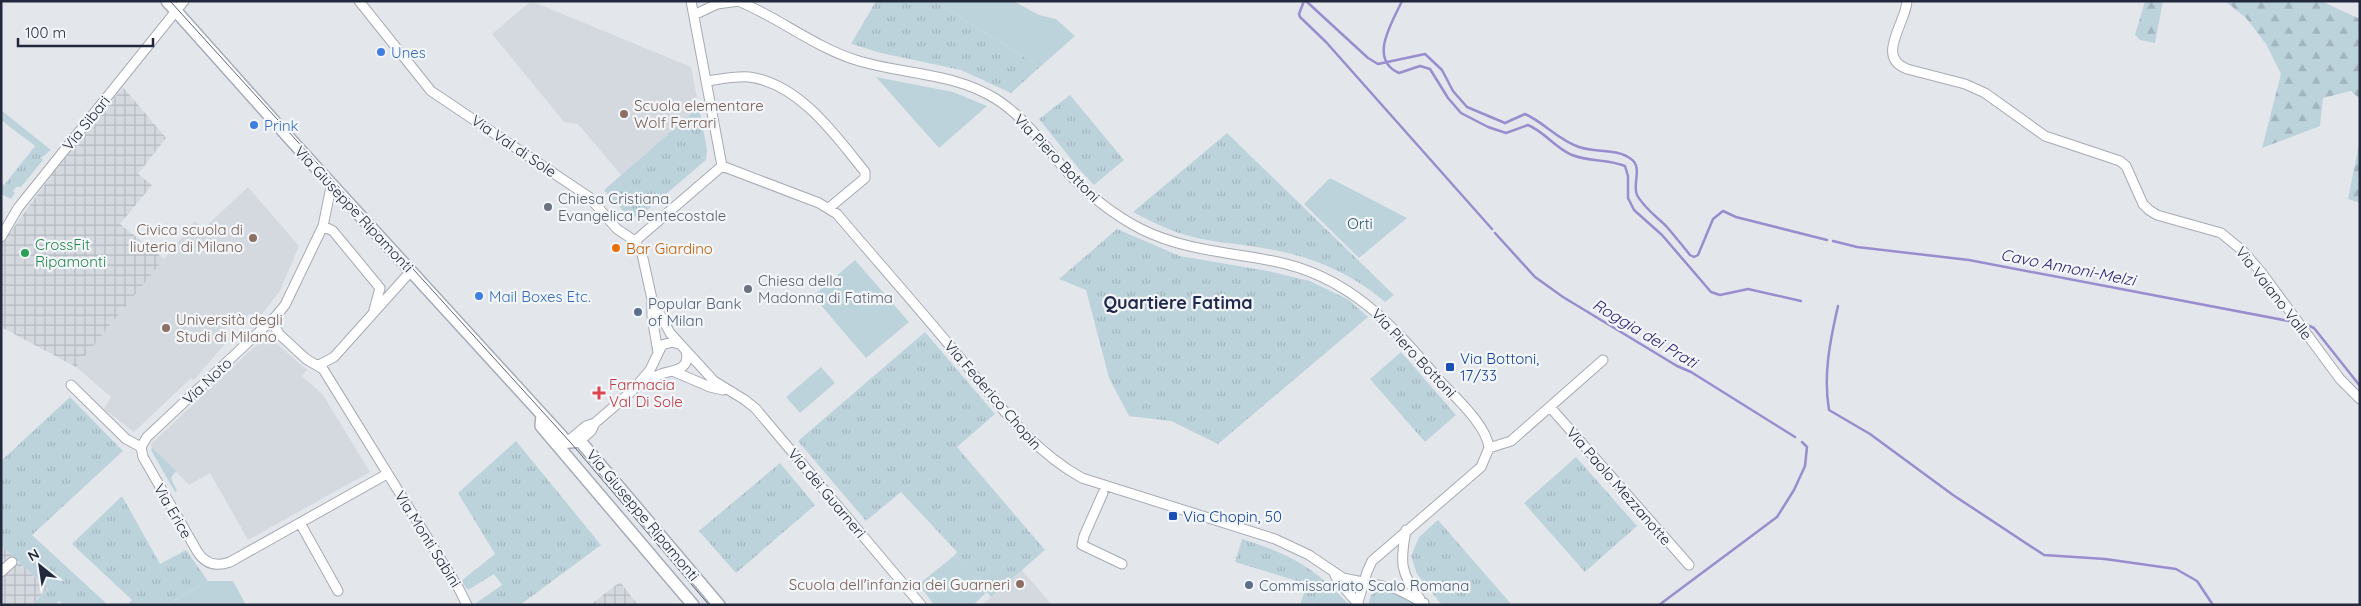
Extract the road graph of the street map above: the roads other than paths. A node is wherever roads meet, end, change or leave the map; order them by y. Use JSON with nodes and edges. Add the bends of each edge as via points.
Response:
{"nodes":[{"id":1,"x":167,"y":1,"type":"edge"},
{"id":2,"x":184,"y":1,"type":"edge"},
{"id":3,"x":358,"y":1,"type":"edge"},
{"id":4,"x":691,"y":1,"type":"edge"},
{"id":5,"x":739,"y":1,"type":"edge"},
{"id":6,"x":1907,"y":1,"type":"edge"},
{"id":7,"x":176,"y":12,"type":"junction"},
{"id":8,"x":694,"y":15,"type":"junction"},
{"id":9,"x":707,"y":81,"type":"junction"},
{"id":10,"x":722,"y":166,"type":"junction"},
{"id":11,"x":329,"y":182,"type":"junction"},
{"id":12,"x":829,"y":208,"type":"junction"},
{"id":13,"x":323,"y":226,"type":"junction"},
{"id":14,"x":1,"y":237,"type":"edge"},
{"id":15,"x":635,"y":241,"type":"junction"},
{"id":16,"x":411,"y":271,"type":"junction"},
{"id":17,"x":652,"y":299,"type":"junction"},
{"id":18,"x":374,"y":311,"type":"junction"},
{"id":19,"x":276,"y":316,"type":"junction"},
{"id":20,"x":683,"y":347,"type":"junction"},
{"id":21,"x":657,"y":355,"type":"junction"},
{"id":22,"x":1604,"y":360,"type":"dead end"},
{"id":23,"x":319,"y":365,"type":"junction"},
{"id":24,"x":673,"y":372,"type":"junction"},
{"id":25,"x":71,"y":385,"type":"dead end"},
{"id":26,"x":726,"y":390,"type":"junction"},
{"id":27,"x":632,"y":391,"type":"junction"},
{"id":28,"x":2360,"y":399,"type":"edge"},
{"id":29,"x":1550,"y":407,"type":"junction"},
{"id":30,"x":595,"y":423,"type":"junction"},
{"id":31,"x":580,"y":441,"type":"junction"},
{"id":32,"x":562,"y":443,"type":"junction"},
{"id":33,"x":141,"y":447,"type":"junction"},
{"id":34,"x":1489,"y":448,"type":"junction"},
{"id":35,"x":387,"y":474,"type":"junction"},
{"id":36,"x":1103,"y":493,"type":"dead end"},
{"id":37,"x":300,"y":523,"type":"junction"},
{"id":38,"x":1406,"y":530,"type":"junction"},
{"id":39,"x":12,"y":562,"type":"dead end"},
{"id":40,"x":1122,"y":564,"type":"dead end"},
{"id":41,"x":1689,"y":565,"type":"dead end"},
{"id":42,"x":1,"y":572,"type":"edge"},
{"id":43,"x":1334,"y":573,"type":"junction"},
{"id":44,"x":1364,"y":581,"type":"junction"},
{"id":45,"x":1373,"y":583,"type":"junction"},
{"id":46,"x":338,"y":591,"type":"dead end"},
{"id":47,"x":1361,"y":591,"type":"junction"},
{"id":48,"x":1359,"y":603,"type":"edge"},
{"id":49,"x":1424,"y":604,"type":"edge"},
{"id":50,"x":466,"y":605,"type":"edge"},
{"id":51,"x":693,"y":605,"type":"edge"},
{"id":52,"x":719,"y":605,"type":"edge"},
{"id":53,"x":921,"y":605,"type":"edge"}],
"edges":[{"from":1,"to":7,"type":"street","name":"Via Giuseppe Ripamonti"},
{"from":2,"to":7,"type":"street","name":"Via Sibari"},
{"from":3,"to":15,"type":"street","name":"Via Val di Sole","via":[[431,91],[589,197],[617,228]]},
{"from":4,"to":8,"type":"street"},
{"from":5,"to":8,"type":"street","name":"Via Piero Bottoni","via":[[717,4]]},
{"from":5,"to":34,"type":"street","name":"Via Piero Bottoni","via":[[855,60],[942,77],[996,99],[1022,121],[1080,186],[1120,217],[1148,232],[1175,244],[1304,269],[1354,293],[1407,342],[1482,429]]},
{"from":6,"to":28,"type":"street","name":"Via Vaiano Valle","via":[[1893,44],[1892,53],[1897,64],[1974,88],[2045,136],[2120,161],[2126,166],[2143,204],[2149,210],[2230,238],[2261,272],[2340,379]]},
{"from":7,"to":11,"type":"street","name":"Via Giuseppe Ripamonti"},
{"from":7,"to":14,"type":"street","name":"Via Sibari","via":[[18,208]]},
{"from":8,"to":9,"type":"street"},
{"from":9,"to":10,"type":"street"},
{"from":9,"to":12,"type":"street","via":[[740,77],[759,79],[776,84],[803,102],[865,172],[865,178]]},
{"from":10,"to":12,"type":"street","name":"Via Federico Chopin"},
{"from":10,"to":15,"type":"street"},
{"from":11,"to":13,"type":"street","name":"Via Noto","via":[[331,187]]},
{"from":11,"to":16,"type":"street","name":"Via Giuseppe Ripamonti"},
{"from":12,"to":43,"type":"street","name":"Via Federico Chopin","via":[[1039,450],[1082,478],[1287,543]]},
{"from":13,"to":18,"type":"street","via":[[333,231],[380,288]]},
{"from":13,"to":19,"type":"street","name":"Via Noto","via":[[286,303]]},
{"from":15,"to":17,"type":"street","via":[[642,254]]},
{"from":16,"to":18,"type":"street"},
{"from":16,"to":32,"type":"street","name":"Via Giuseppe Ripamonti","via":[[542,414],[541,426]]},
{"from":17,"to":20,"type":"street","via":[[667,328]]},
{"from":17,"to":21,"type":"street"},
{"from":18,"to":23,"type":"street","via":[[334,357]]},
{"from":19,"to":23,"type":"street","via":[[274,325],[280,334],[306,359]]},
{"from":19,"to":33,"type":"street","name":"Via Noto","via":[[147,437]]},
{"from":20,"to":21,"type":"street","via":[[665,343]]},
{"from":20,"to":24,"type":"street","via":[[685,364]]},
{"from":20,"to":26,"type":"street","name":"Via dei Guarneri"},
{"from":21,"to":24,"type":"street","via":[[661,367]]},
{"from":21,"to":27,"type":"street"},
{"from":22,"to":29,"type":"street"},
{"from":23,"to":35,"type":"street","name":"Via Monti Sabini"},
{"from":24,"to":26,"type":"street","name":"Via dei Guarneri"},
{"from":24,"to":27,"type":"street","via":[[655,377]]},
{"from":25,"to":33,"type":"street","via":[[129,442]]},
{"from":26,"to":53,"type":"street","name":"Via dei Guarneri","via":[[756,409]]},
{"from":27,"to":30,"type":"street"},
{"from":29,"to":34,"type":"street","via":[[1511,441]]},
{"from":29,"to":41,"type":"street","name":"Via Paolo Mezzanotte"},
{"from":30,"to":31,"type":"street"},
{"from":30,"to":32,"type":"street"},
{"from":31,"to":32,"type":"street","name":"Via Giuseppe Ripamonti"},
{"from":31,"to":52,"type":"street","name":"Via Giuseppe Ripamonti"},
{"from":32,"to":51,"type":"street","name":"Via Giuseppe Ripamonti","via":[[565,454]]},
{"from":33,"to":37,"type":"street","name":"Via Erice","via":[[143,457],[197,551],[209,563],[230,562]]},
{"from":34,"to":38,"type":"street","via":[[1481,467]]},
{"from":35,"to":37,"type":"street","name":"Via Monti Sabini"},
{"from":35,"to":50,"type":"street","name":"Via Monti Sabini"},
{"from":36,"to":40,"type":"street","via":[[1082,544]]},
{"from":37,"to":46,"type":"street"},
{"from":38,"to":44,"type":"street","via":[[1372,561]]},
{"from":38,"to":49,"type":"street","via":[[1402,568],[1408,583]]},
{"from":39,"to":42,"type":"street"},
{"from":43,"to":44,"type":"street","name":"Via Federico Chopin","via":[[1343,578]]},
{"from":43,"to":48,"type":"street","name":"Via Federico Chopin"},
{"from":44,"to":45,"type":"street","name":"Via Federico Chopin"},
{"from":44,"to":47,"type":"street"},
{"from":45,"to":47,"type":"street"},
{"from":45,"to":49,"type":"street","name":"Via Federico Chopin","via":[[1397,589]]},
{"from":47,"to":48,"type":"street"}]}
